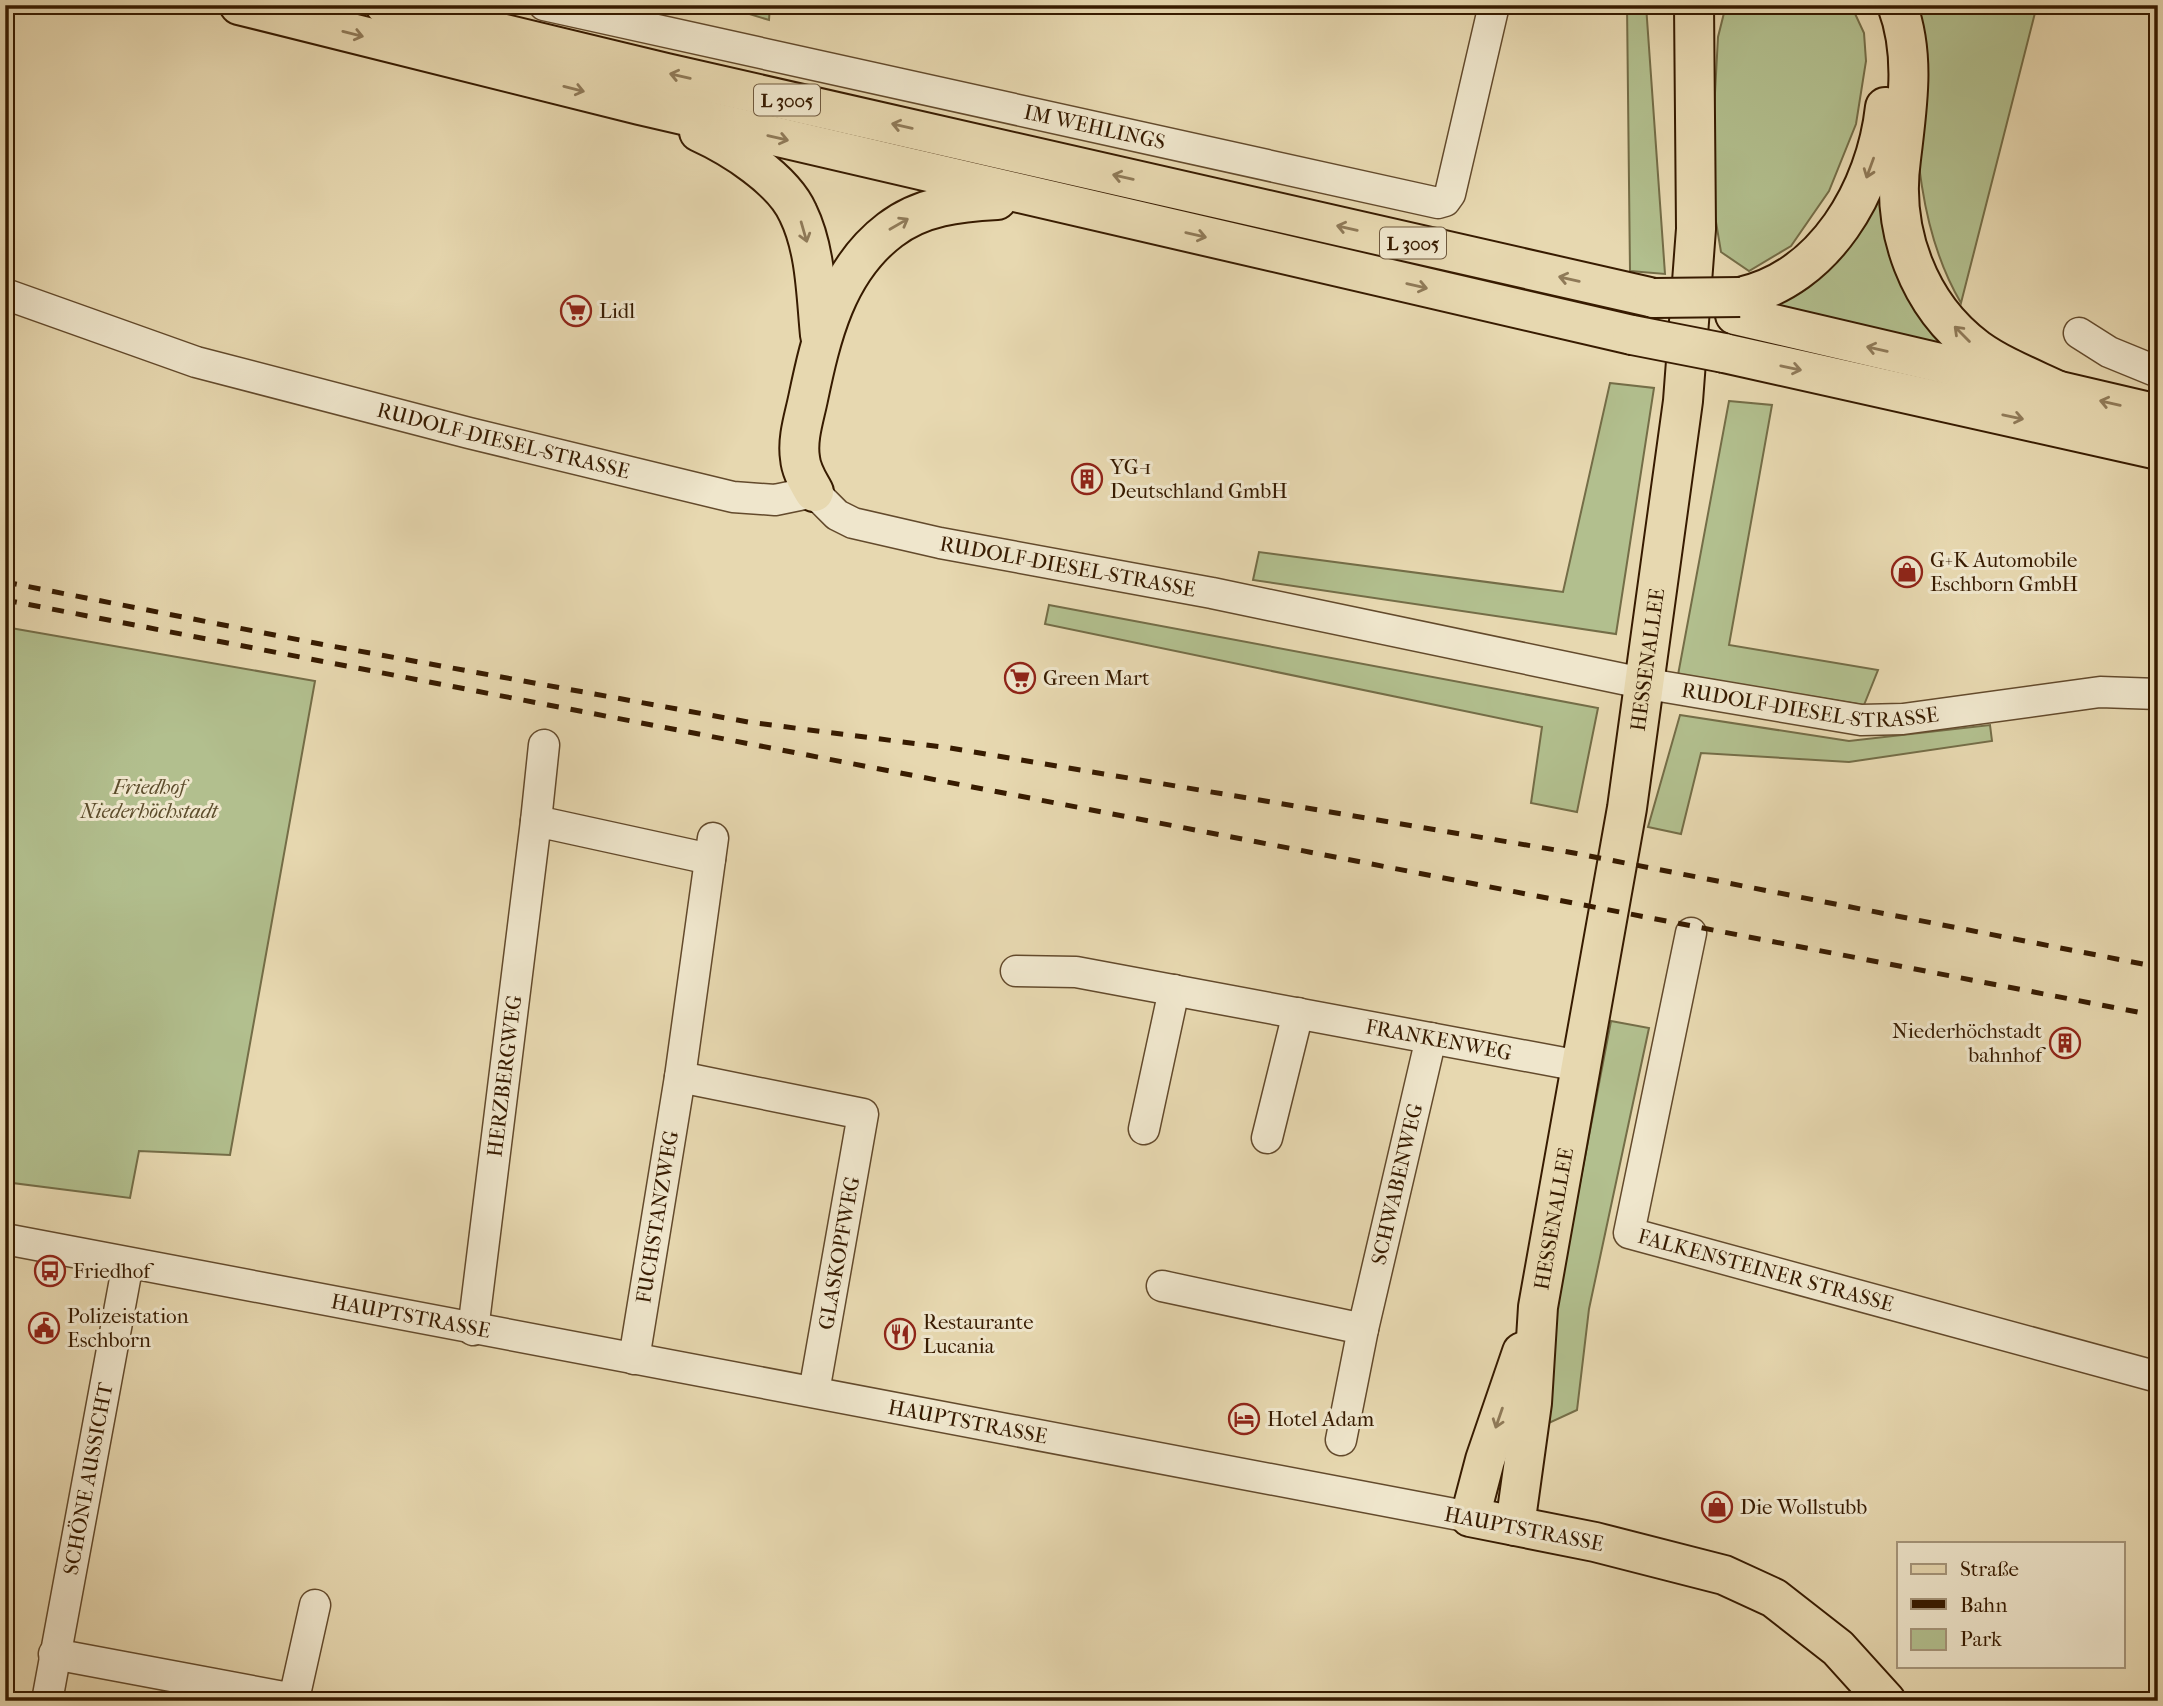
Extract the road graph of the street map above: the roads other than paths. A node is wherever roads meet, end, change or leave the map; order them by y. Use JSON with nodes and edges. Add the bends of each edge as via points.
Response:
{"nodes":[{"id":1,"x":239,"y":5,"type":"edge"},
{"id":2,"x":385,"y":5,"type":"edge"},
{"id":3,"x":544,"y":5,"type":"edge"},
{"id":4,"x":1494,"y":5,"type":"edge"},
{"id":5,"x":1694,"y":5,"type":"edge"},
{"id":6,"x":1876,"y":5,"type":"edge"},
{"id":7,"x":1897,"y":5,"type":"edge"},
{"id":8,"x":640,"y":105,"type":"junction"},
{"id":9,"x":1034,"y":198,"type":"junction"},
{"id":10,"x":5,"y":294,"type":"edge"},
{"id":11,"x":1737,"y":306,"type":"junction"},
{"id":12,"x":2079,"y":333,"type":"dead end"},
{"id":13,"x":820,"y":338,"type":"junction"},
{"id":14,"x":2158,"y":372,"type":"edge"},
{"id":15,"x":2063,"y":393,"type":"junction"},
{"id":16,"x":2158,"y":414,"type":"edge"},
{"id":17,"x":2158,"y":450,"type":"edge"},
{"id":18,"x":814,"y":492,"type":"junction"},
{"id":19,"x":1642,"y":683,"type":"junction"},
{"id":20,"x":2158,"y":694,"type":"edge"},
{"id":21,"x":544,"y":745,"type":"dead end"},
{"id":22,"x":536,"y":821,"type":"junction"},
{"id":23,"x":1690,"y":933,"type":"dead end"},
{"id":24,"x":1016,"y":971,"type":"dead end"},
{"id":25,"x":1174,"y":990,"type":"junction"},
{"id":26,"x":1298,"y":1013,"type":"junction"},
{"id":27,"x":1431,"y":1038,"type":"junction"},
{"id":28,"x":1580,"y":1066,"type":"junction"},
{"id":29,"x":680,"y":1077,"type":"junction"},
{"id":30,"x":1143,"y":1129,"type":"dead end"},
{"id":31,"x":1267,"y":1138,"type":"dead end"},
{"id":32,"x":5,"y":1239,"type":"edge"},
{"id":33,"x":128,"y":1263,"type":"junction"},
{"id":34,"x":1162,"y":1286,"type":"dead end"},
{"id":35,"x":1538,"y":1307,"type":"junction"},
{"id":36,"x":1363,"y":1329,"type":"junction"},
{"id":37,"x":473,"y":1330,"type":"junction"},
{"id":38,"x":634,"y":1359,"type":"junction"},
{"id":39,"x":2158,"y":1377,"type":"edge"},
{"id":40,"x":814,"y":1392,"type":"junction"},
{"id":41,"x":1341,"y":1440,"type":"dead end"},
{"id":42,"x":1470,"y":1517,"type":"junction"},
{"id":43,"x":1515,"y":1526,"type":"junction"},
{"id":44,"x":315,"y":1605,"type":"dead end"},
{"id":45,"x":54,"y":1654,"type":"junction"},
{"id":46,"x":47,"y":1701,"type":"edge"},
{"id":47,"x":1885,"y":1701,"type":"edge"}],
"edges":[{"from":1,"to":8,"type":"main road","number":"L 3005","one_way":true},
{"from":11,"to":2,"type":"main road","number":"L 3005","one_way":true,"bridge":true,"via":[[1644,296]]},
{"from":3,"to":4,"type":"street","name":"IM WEHLINGS","via":[[1438,203],[1450,194]]},
{"from":5,"to":19,"type":"main road","name":"HESSENALLEE","via":[[1696,229],[1683,401]]},
{"from":6,"to":11,"type":"main road","one_way":true,"via":[[1888,83],[1884,120],[1862,188],[1833,236],[1801,271]]},
{"from":15,"to":7,"type":"main road","one_way":true,"via":[[1977,349],[1942,313],[1909,257],[1899,198],[1910,99],[1908,55]]},
{"from":8,"to":9,"type":"main road","number":"L 3005","one_way":true},
{"from":8,"to":13,"type":"main road","one_way":true,"via":[[713,138],[752,162],[798,212],[812,259]]},
{"from":13,"to":9,"type":"main road","one_way":true,"via":[[851,270],[891,228],[940,206]]},
{"from":9,"to":17,"type":"main road","number":"L 3005","one_way":true,"bridge":true},
{"from":10,"to":18,"type":"street","name":"RUDOLF-DIESEL-STRASSE","via":[[196,362],[470,433],[733,497],[775,500]]},
{"from":15,"to":11,"type":"main road","number":"L 3005","one_way":true},
{"from":12,"to":14,"type":"street","via":[[2109,352]]},
{"from":13,"to":18,"type":"main road","via":[[799,456]]},
{"from":16,"to":15,"type":"main road","number":"L 3005","one_way":true},
{"from":18,"to":19,"type":"street","name":"RUDOLF-DIESEL-STRASSE","via":[[837,515],[865,526]]},
{"from":19,"to":20,"type":"street","name":"RUDOLF-DIESEL-STRASSE","via":[[1861,720],[1903,719],[2100,692]]},
{"from":19,"to":28,"type":"main road","name":"HESSENALLEE","via":[[1627,808]]},
{"from":21,"to":22,"type":"street","name":"HERZBERGWEG"},
{"from":22,"to":29,"type":"street","name":"FUCHSTANZWEG","via":[[712,849]]},
{"from":22,"to":37,"type":"street","name":"HERZBERGWEG"},
{"from":23,"to":39,"type":"street","name":"FALKENSTEINER STRASSE","via":[[1629,1233]]},
{"from":24,"to":25,"type":"street","name":"FRANKENWEG","via":[[1076,972]]},
{"from":25,"to":26,"type":"street","name":"FRANKENWEG"},
{"from":25,"to":30,"type":"street"},
{"from":26,"to":27,"type":"street","name":"FRANKENWEG"},
{"from":26,"to":31,"type":"street"},
{"from":27,"to":28,"type":"street","name":"FRANKENWEG"},
{"from":27,"to":36,"type":"street","name":"SCHWABENWEG"},
{"from":28,"to":35,"type":"main road","name":"HESSENALLEE"},
{"from":29,"to":38,"type":"street","name":"FUCHSTANZWEG"},
{"from":29,"to":40,"type":"street","name":"GLASKOPFWEG","via":[[863,1114]]},
{"from":32,"to":33,"type":"street","name":"HAUPTSTRASSE"},
{"from":33,"to":37,"type":"street","name":"HAUPTSTRASSE"},
{"from":33,"to":45,"type":"street","name":"SCHÖNE AUSSICHT"},
{"from":34,"to":36,"type":"street"},
{"from":35,"to":42,"type":"main road","name":"HESSENALLEE","one_way":true},
{"from":35,"to":43,"type":"main road","name":"HESSENALLEE","via":[[1532,1402]]},
{"from":36,"to":41,"type":"street","name":"SCHWABENWEG"},
{"from":37,"to":38,"type":"street","name":"HAUPTSTRASSE"},
{"from":38,"to":40,"type":"street","name":"HAUPTSTRASSE"},
{"from":40,"to":42,"type":"street","name":"HAUPTSTRASSE"},
{"from":42,"to":43,"type":"main road","name":"HAUPTSTRASSE"},
{"from":43,"to":47,"type":"main road","name":"HAUPTSTRASSE","via":[[1724,1575],[1774,1598],[1838,1648]]},
{"from":44,"to":45,"type":"street","via":[[294,1699]]},
{"from":45,"to":46,"type":"street","name":"SCHÖNE AUSSICHT"}]}
